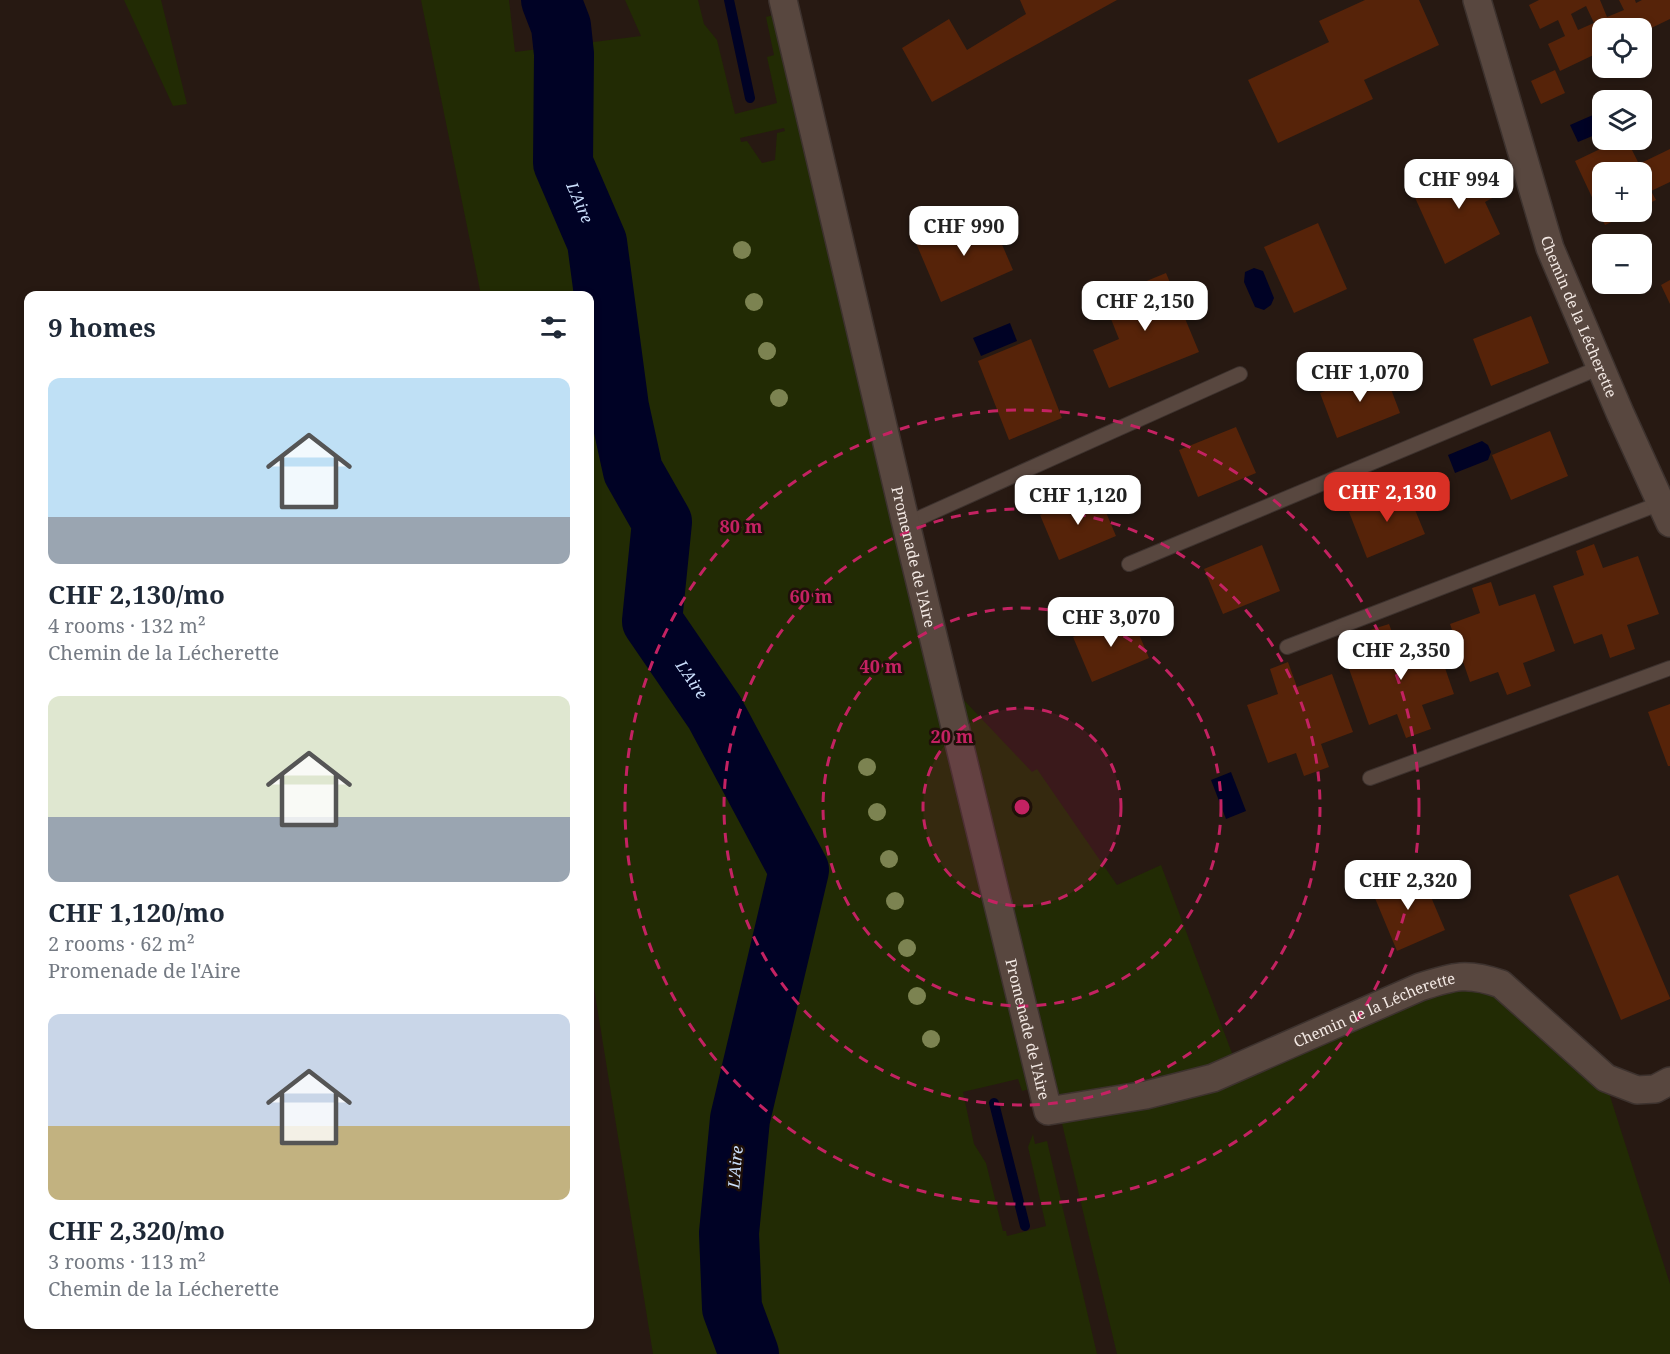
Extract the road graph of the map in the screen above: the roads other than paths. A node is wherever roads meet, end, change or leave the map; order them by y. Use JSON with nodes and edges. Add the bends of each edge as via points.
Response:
{"nodes":[{"id":1,"x":783,"y":0,"type":"edge"},
{"id":2,"x":1477,"y":0,"type":"edge"},
{"id":3,"x":1601,"y":367,"type":"junction"},
{"id":4,"x":1240,"y":374,"type":"dead end"},
{"id":5,"x":1666,"y":513,"type":"edge"},
{"id":6,"x":906,"y":524,"type":"junction"},
{"id":7,"x":1129,"y":564,"type":"dead end"},
{"id":8,"x":1287,"y":647,"type":"dead end"},
{"id":9,"x":1670,"y":668,"type":"edge"},
{"id":10,"x":1371,"y":778,"type":"dead end"},
{"id":11,"x":1670,"y":1081,"type":"edge"},
{"id":12,"x":1048,"y":1111,"type":"joint"}],
"edges":[{"from":1,"to":6,"type":"street","name":"Promenade de l'Aire"},
{"from":2,"to":3,"type":"street","name":"Chemin de la Lécherette","via":[[1550,248]]},
{"from":3,"to":5,"type":"street","name":"Chemin de la Lécherette"},
{"from":3,"to":7,"type":"lane"},
{"from":4,"to":6,"type":"lane"},
{"from":5,"to":8,"type":"lane"},
{"from":6,"to":12,"type":"street","name":"Promenade de l'Aire"},
{"from":9,"to":10,"type":"lane"},
{"from":11,"to":12,"type":"street","name":"Chemin de la Lécherette","via":[[1655,1089],[1636,1090],[1606,1078],[1501,984],[1479,976],[1452,977],[1420,987],[1213,1078],[1146,1095]]}]}
